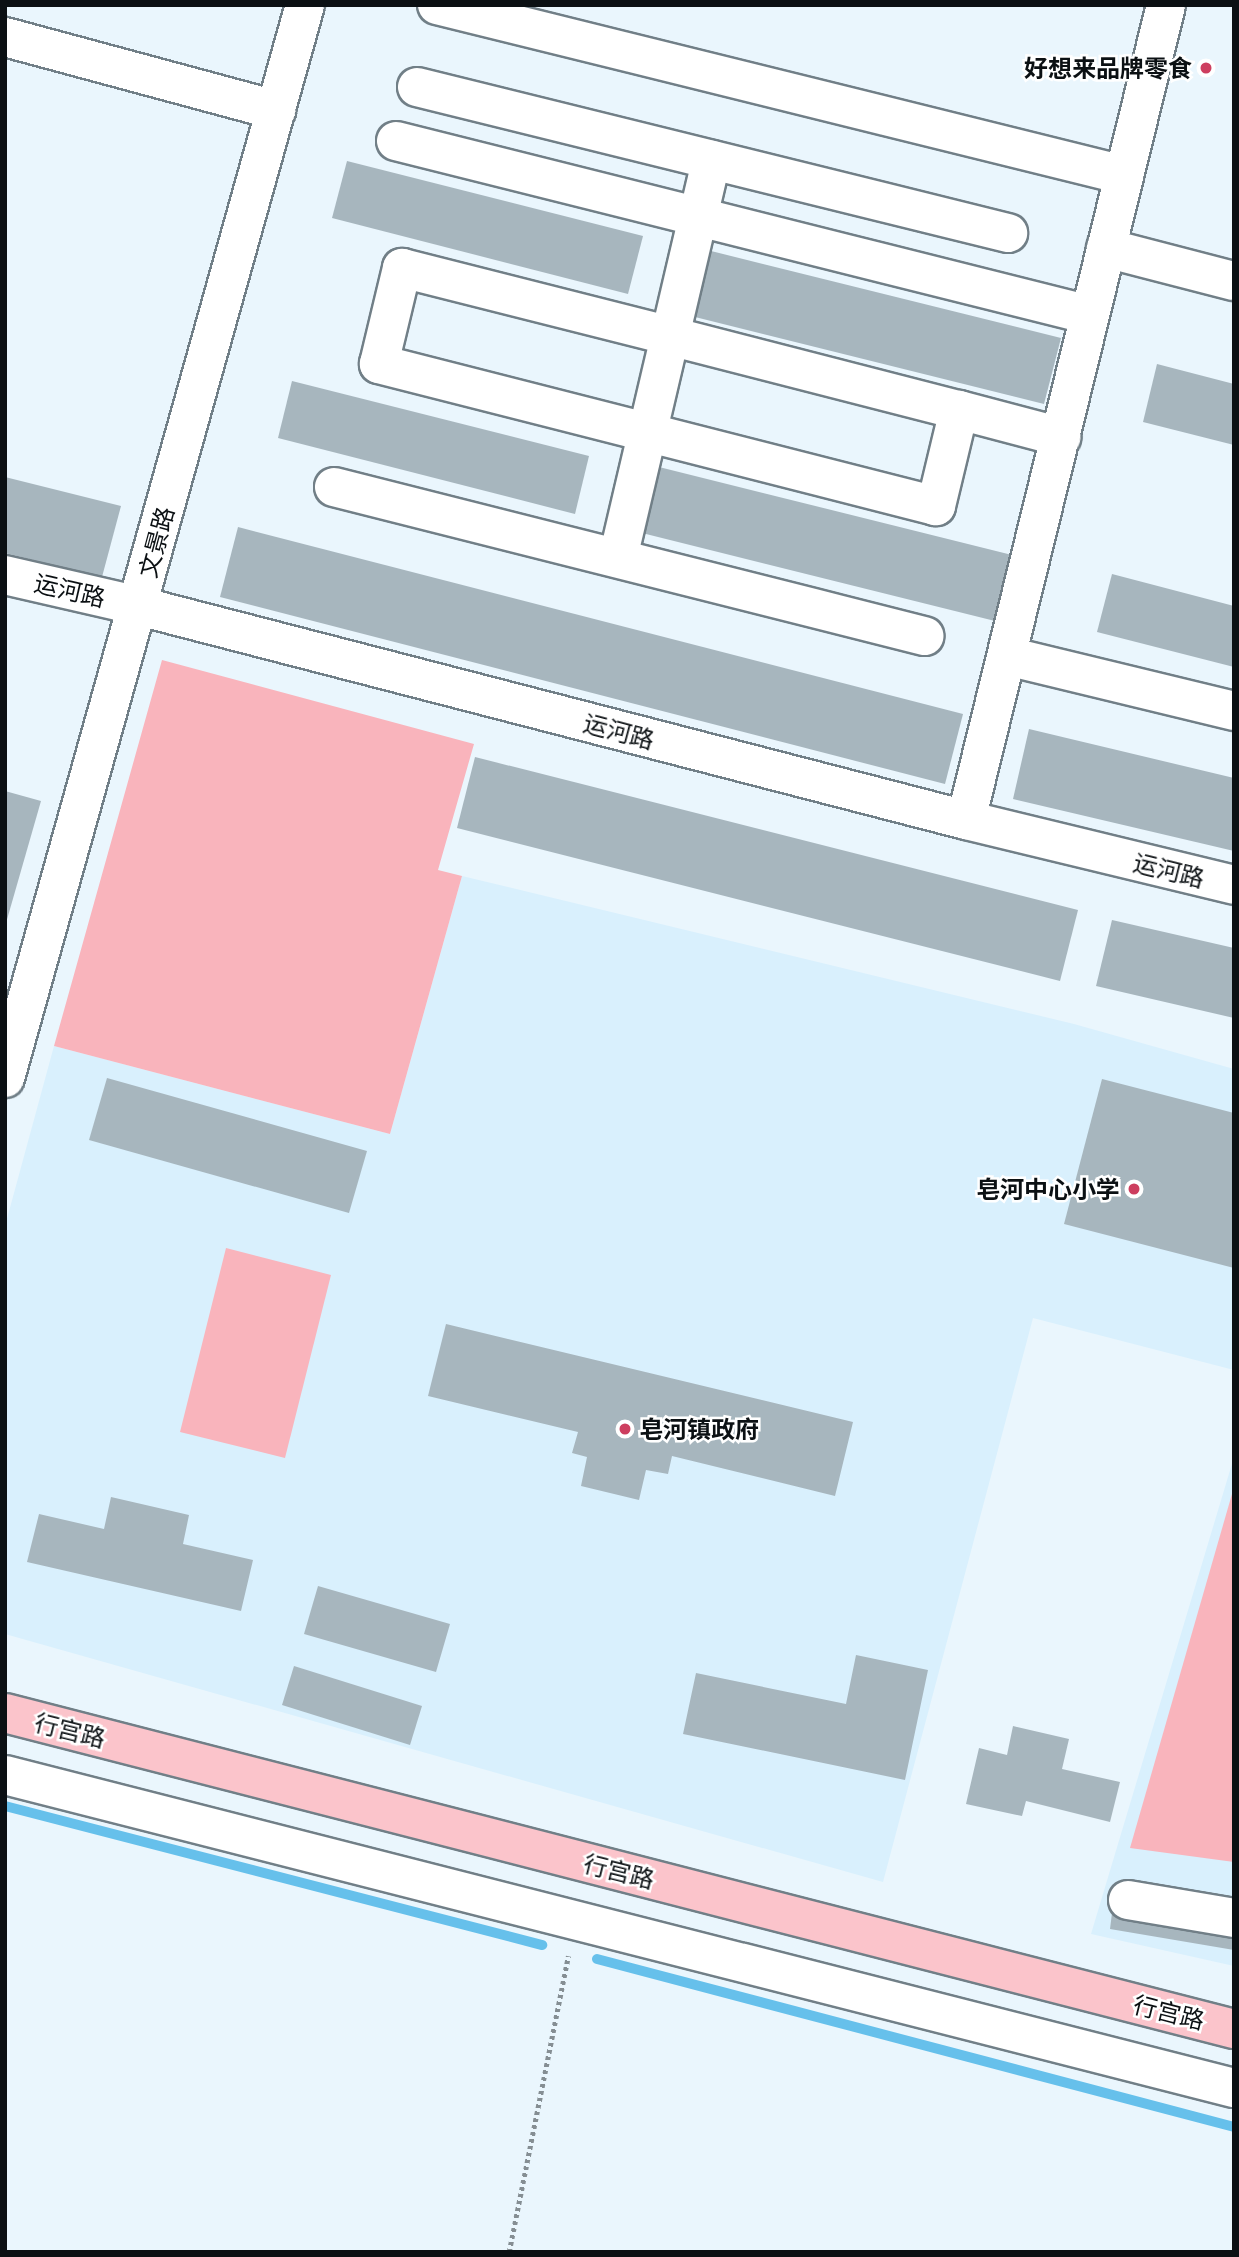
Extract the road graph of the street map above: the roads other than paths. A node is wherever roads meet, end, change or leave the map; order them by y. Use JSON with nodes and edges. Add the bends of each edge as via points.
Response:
{"nodes":[{"id":1,"x":305,"y":5,"type":"edge"},
{"id":2,"x":437,"y":5,"type":"edge"},
{"id":3,"x":1166,"y":5,"type":"edge"},
{"id":4,"x":5,"y":37,"type":"edge"},
{"id":5,"x":417,"y":87,"type":"dead end"},
{"id":6,"x":276,"y":110,"type":"junction"},
{"id":7,"x":396,"y":141,"type":"dead end"},
{"id":8,"x":711,"y":160,"type":"junction"},
{"id":9,"x":1124,"y":175,"type":"junction"},
{"id":10,"x":698,"y":217,"type":"junction"},
{"id":11,"x":1008,"y":233,"type":"dead end"},
{"id":12,"x":1106,"y":248,"type":"junction"},
{"id":13,"x":1234,"y":281,"type":"edge"},
{"id":14,"x":1090,"y":315,"type":"junction"},
{"id":15,"x":670,"y":336,"type":"junction"},
{"id":16,"x":959,"y":410,"type":"junction"},
{"id":17,"x":647,"y":432,"type":"junction"},
{"id":18,"x":1060,"y":437,"type":"junction"},
{"id":19,"x":334,"y":487,"type":"dead end"},
{"id":20,"x":618,"y":558,"type":"junction"},
{"id":21,"x":5,"y":575,"type":"edge"},
{"id":22,"x":139,"y":606,"type":"junction"},
{"id":23,"x":924,"y":636,"type":"dead end"},
{"id":24,"x":1007,"y":656,"type":"junction"},
{"id":25,"x":1234,"y":711,"type":"edge"},
{"id":26,"x":966,"y":820,"type":"junction"},
{"id":27,"x":1234,"y":885,"type":"edge"},
{"id":28,"x":5,"y":1078,"type":"edge"},
{"id":29,"x":5,"y":1713,"type":"edge"},
{"id":30,"x":5,"y":1775,"type":"edge"},
{"id":31,"x":1128,"y":1900,"type":"dead end"},
{"id":32,"x":1234,"y":1918,"type":"edge"},
{"id":33,"x":1234,"y":2029,"type":"edge"},
{"id":34,"x":1234,"y":2088,"type":"edge"}],
"edges":[{"from":1,"to":6,"type":"street","name":"文景路"},
{"from":2,"to":9,"type":"street"},
{"from":3,"to":9,"type":"street"},
{"from":4,"to":6,"type":"street"},
{"from":5,"to":8,"type":"street"},
{"from":6,"to":22,"type":"street","name":"文景路"},
{"from":7,"to":10,"type":"street"},
{"from":8,"to":10,"type":"street"},
{"from":8,"to":11,"type":"street"},
{"from":9,"to":12,"type":"street"},
{"from":10,"to":14,"type":"street"},
{"from":10,"to":15,"type":"street"},
{"from":12,"to":13,"type":"street"},
{"from":12,"to":14,"type":"street"},
{"from":14,"to":18,"type":"street"},
{"from":15,"to":16,"type":"street"},
{"from":15,"to":17,"type":"street"},
{"from":15,"to":17,"type":"street","via":[[402,268],[379,365]]},
{"from":16,"to":17,"type":"street","via":[[936,506]]},
{"from":16,"to":18,"type":"street"},
{"from":17,"to":20,"type":"street"},
{"from":18,"to":24,"type":"street"},
{"from":19,"to":20,"type":"street"},
{"from":20,"to":23,"type":"street"},
{"from":21,"to":22,"type":"street","name":"运河路"},
{"from":22,"to":26,"type":"street","name":"运河路"},
{"from":22,"to":28,"type":"street","name":"文景路"},
{"from":24,"to":25,"type":"street"},
{"from":24,"to":26,"type":"street"},
{"from":26,"to":27,"type":"street","name":"运河路"},
{"from":29,"to":33,"type":"main road","name":"行宫路"},
{"from":30,"to":34,"type":"street"},
{"from":31,"to":32,"type":"street"}]}
